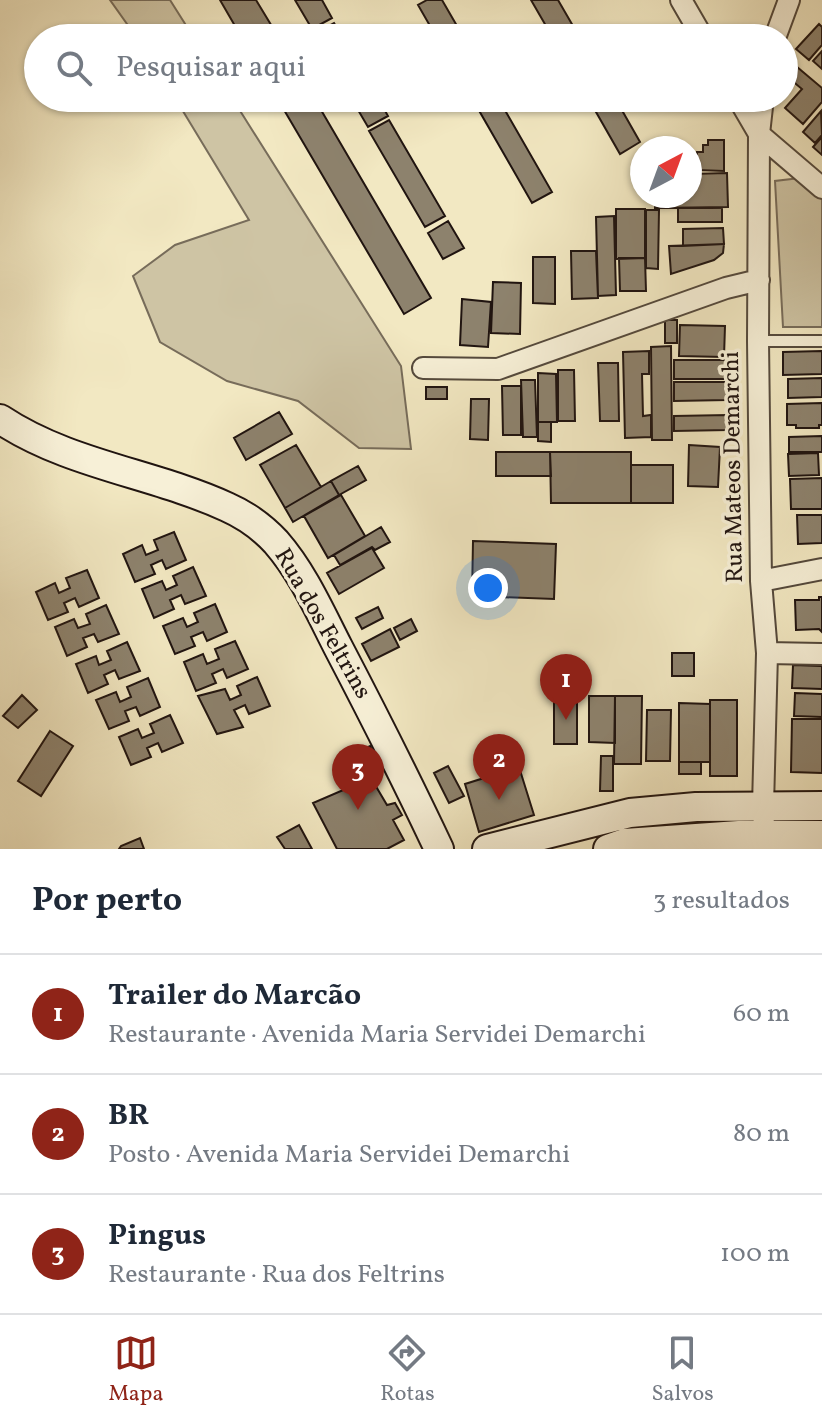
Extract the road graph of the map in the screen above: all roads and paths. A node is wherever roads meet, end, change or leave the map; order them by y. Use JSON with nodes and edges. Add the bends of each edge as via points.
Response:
{"nodes":[{"id":1,"x":681,"y":0,"type":"edge"},
{"id":2,"x":789,"y":0,"type":"edge"},
{"id":3,"x":695,"y":24,"type":"edge"},
{"id":4,"x":780,"y":24,"type":"edge"},
{"id":5,"x":746,"y":112,"type":"edge"},
{"id":6,"x":761,"y":112,"type":"edge"},
{"id":7,"x":759,"y":134,"type":"junction"},
{"id":8,"x":822,"y":188,"type":"edge"},
{"id":9,"x":759,"y":280,"type":"junction"},
{"id":10,"x":758,"y":341,"type":"junction"},
{"id":11,"x":822,"y":341,"type":"edge"},
{"id":12,"x":423,"y":368,"type":"dead end"},
{"id":13,"x":0,"y":419,"type":"edge"},
{"id":14,"x":822,"y":569,"type":"edge"},
{"id":15,"x":761,"y":581,"type":"junction"},
{"id":16,"x":767,"y":653,"type":"junction"},
{"id":17,"x":822,"y":654,"type":"edge"},
{"id":18,"x":763,"y":806,"type":"junction"},
{"id":19,"x":822,"y":806,"type":"edge"},
{"id":20,"x":822,"y":835,"type":"edge"},
{"id":21,"x":765,"y":842,"type":"edge"},
{"id":22,"x":439,"y":849,"type":"edge"},
{"id":23,"x":487,"y":849,"type":"edge"},
{"id":24,"x":608,"y":849,"type":"edge"}],
"edges":[{"from":1,"to":3,"type":"street"},
{"from":2,"to":4,"type":"street"},
{"from":5,"to":7,"type":"street"},
{"from":6,"to":7,"type":"street","name":"Rua Mateos Demarchi"},
{"from":7,"to":8,"type":"street"},
{"from":7,"to":9,"type":"street","name":"Rua Mateos Demarchi"},
{"from":9,"to":10,"type":"street","name":"Rua Mateos Demarchi"},
{"from":9,"to":12,"type":"street","via":[[498,369]]},
{"from":10,"to":11,"type":"lane"},
{"from":10,"to":15,"type":"street","name":"Rua Mateos Demarchi"},
{"from":13,"to":22,"type":"street","name":"Rua dos Feltrins","via":[[88,462],[230,508],[276,543],[308,589]]},
{"from":14,"to":15,"type":"street"},
{"from":15,"to":16,"type":"street","name":"Rua Mateos Demarchi"},
{"from":16,"to":17,"type":"street"},
{"from":16,"to":18,"type":"street","name":"Rua Mateos Demarchi"},
{"from":18,"to":19,"type":"street"},
{"from":18,"to":21,"type":"street","name":"Rua Mateos Demarchi"},
{"from":18,"to":23,"type":"street","via":[[630,813]]},
{"from":20,"to":21,"type":"street"},
{"from":21,"to":24,"type":"street","via":[[625,843]]}]}
